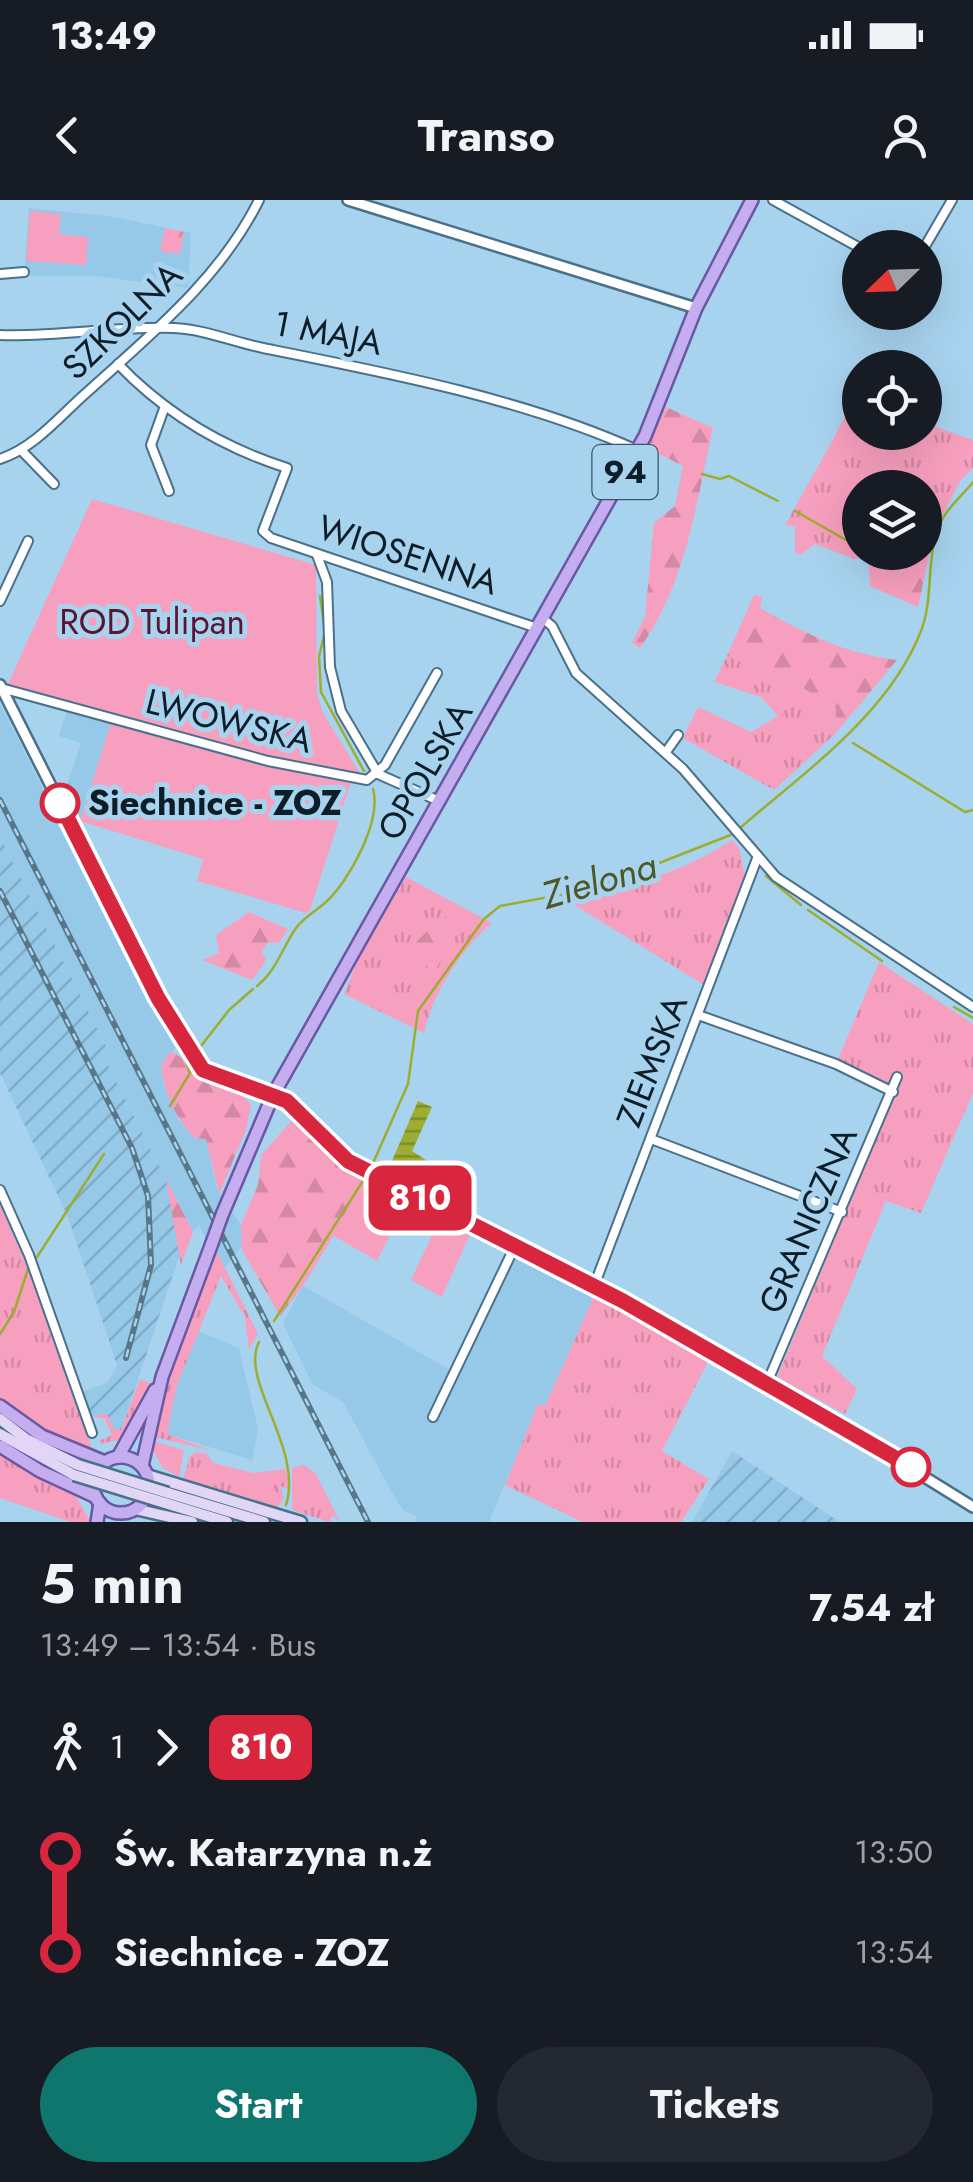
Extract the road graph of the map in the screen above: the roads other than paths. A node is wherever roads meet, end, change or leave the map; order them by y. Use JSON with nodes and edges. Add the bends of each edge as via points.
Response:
{"nodes":[{"id":1,"x":259,"y":200,"type":"edge"},
{"id":2,"x":348,"y":200,"type":"edge"},
{"id":3,"x":752,"y":200,"type":"edge"},
{"id":4,"x":773,"y":200,"type":"edge"},
{"id":5,"x":952,"y":200,"type":"edge"},
{"id":6,"x":934,"y":230,"type":"edge"},
{"id":7,"x":842,"y":238,"type":"edge"},
{"id":8,"x":24,"y":272,"type":"dead end"},
{"id":9,"x":0,"y":274,"type":"edge"},
{"id":10,"x":696,"y":308,"type":"junction"},
{"id":11,"x":157,"y":328,"type":"junction"},
{"id":12,"x":0,"y":334,"type":"edge"},
{"id":13,"x":118,"y":364,"type":"junction"},
{"id":14,"x":165,"y":406,"type":"junction"},
{"id":15,"x":21,"y":450,"type":"junction"},
{"id":16,"x":637,"y":450,"type":"junction"},
{"id":17,"x":0,"y":458,"type":"edge"},
{"id":18,"x":54,"y":484,"type":"dead end"},
{"id":19,"x":169,"y":491,"type":"dead end"},
{"id":20,"x":28,"y":541,"type":"dead end"},
{"id":21,"x":317,"y":555,"type":"junction"},
{"id":22,"x":0,"y":601,"type":"edge"},
{"id":23,"x":540,"y":623,"type":"junction"},
{"id":24,"x":437,"y":673,"type":"dead end"},
{"id":25,"x":1,"y":687,"type":"edge"},
{"id":26,"x":678,"y":736,"type":"dead end"},
{"id":27,"x":666,"y":752,"type":"junction"},
{"id":28,"x":378,"y":774,"type":"junction"},
{"id":29,"x":440,"y":801,"type":"junction"},
{"id":30,"x":758,"y":856,"type":"junction"},
{"id":31,"x":973,"y":1007,"type":"edge"},
{"id":32,"x":701,"y":1016,"type":"junction"},
{"id":33,"x":897,"y":1078,"type":"dead end"},
{"id":34,"x":894,"y":1092,"type":"junction"},
{"id":35,"x":272,"y":1095,"type":"junction"},
{"id":36,"x":652,"y":1140,"type":"junction"},
{"id":37,"x":0,"y":1190,"type":"edge"},
{"id":38,"x":842,"y":1212,"type":"junction"},
{"id":39,"x":516,"y":1246,"type":"junction"},
{"id":40,"x":594,"y":1286,"type":"junction"},
{"id":41,"x":162,"y":1377,"type":"junction"},
{"id":42,"x":767,"y":1383,"type":"junction"},
{"id":43,"x":0,"y":1406,"type":"edge"},
{"id":44,"x":433,"y":1417,"type":"dead end"},
{"id":45,"x":0,"y":1420,"type":"edge"},
{"id":46,"x":92,"y":1433,"type":"dead end"},
{"id":47,"x":0,"y":1434,"type":"edge"},
{"id":48,"x":0,"y":1446,"type":"edge"},
{"id":49,"x":118,"y":1457,"type":"junction"},
{"id":50,"x":105,"y":1462,"type":"junction"},
{"id":51,"x":76,"y":1470,"type":"junction"},
{"id":52,"x":144,"y":1471,"type":"junction"},
{"id":53,"x":166,"y":1498,"type":"junction"},
{"id":54,"x":98,"y":1500,"type":"junction"},
{"id":55,"x":973,"y":1508,"type":"edge"},
{"id":56,"x":127,"y":1514,"type":"edge"},
{"id":57,"x":97,"y":1522,"type":"edge"},
{"id":58,"x":192,"y":1522,"type":"edge"},
{"id":59,"x":227,"y":1522,"type":"edge"},
{"id":60,"x":264,"y":1522,"type":"edge"},
{"id":61,"x":301,"y":1522,"type":"edge"}],
"edges":[{"from":1,"to":11,"type":"street","name":"SZKOLNA","via":[[204,282]]},
{"from":2,"to":10,"type":"street"},
{"from":3,"to":10,"type":"main road","name":"OPOLSKA","number":"94"},
{"from":4,"to":7,"type":"street"},
{"from":5,"to":6,"type":"street"},
{"from":8,"to":9,"type":"street"},
{"from":10,"to":16,"type":"main road","name":"OPOLSKA","number":"94"},
{"from":11,"to":12,"type":"street","name":"1 MAJA"},
{"from":11,"to":13,"type":"street","name":"SZKOLNA"},
{"from":11,"to":16,"type":"street","name":"1 MAJA","via":[[388,372]]},
{"from":13,"to":14,"type":"street"},
{"from":13,"to":15,"type":"street","name":"SZKOLNA"},
{"from":14,"to":19,"type":"street","via":[[151,444]]},
{"from":14,"to":21,"type":"street","name":"WIOSENNA","via":[[228,447],[287,468],[263,531]]},
{"from":15,"to":17,"type":"street","name":"SZKOLNA"},
{"from":15,"to":18,"type":"street"},
{"from":16,"to":23,"type":"main road","name":"OPOLSKA","number":"94"},
{"from":20,"to":22,"type":"street"},
{"from":21,"to":23,"type":"street","name":"WIOSENNA"},
{"from":21,"to":28,"type":"street","via":[[327,582],[335,696]]},
{"from":23,"to":27,"type":"street","via":[[552,626],[576,673]]},
{"from":23,"to":29,"type":"main road","name":"OPOLSKA","number":"94"},
{"from":24,"to":28,"type":"street"},
{"from":25,"to":28,"type":"street","name":"LWOWSKA","via":[[268,761],[360,780]]},
{"from":25,"to":35,"type":"street","via":[[194,1062]]},
{"from":26,"to":27,"type":"street"},
{"from":27,"to":30,"type":"street"},
{"from":28,"to":29,"type":"street","name":"LWOWSKA"},
{"from":29,"to":35,"type":"main road","name":"OPOLSKA","number":"94"},
{"from":30,"to":31,"type":"street","via":[[834,918]]},
{"from":30,"to":32,"type":"street","name":"ZIEMSKA"},
{"from":32,"to":34,"type":"street"},
{"from":32,"to":36,"type":"street","name":"ZIEMSKA"},
{"from":33,"to":34,"type":"street","name":"GRANICZNA"},
{"from":34,"to":38,"type":"street","name":"GRANICZNA"},
{"from":35,"to":39,"type":"street","via":[[358,1166]]},
{"from":35,"to":41,"type":"main road","name":"OPOLSKA","number":"94","bridge":true},
{"from":36,"to":38,"type":"street"},
{"from":36,"to":40,"type":"street","name":"ZIEMSKA"},
{"from":37,"to":46,"type":"street"},
{"from":38,"to":42,"type":"street","name":"GRANICZNA"},
{"from":39,"to":40,"type":"street"},
{"from":39,"to":44,"type":"street"},
{"from":40,"to":42,"type":"street"},
{"from":41,"to":49,"type":"main road","name":"OPOLSKA","number":"94"},
{"from":41,"to":52,"type":"main road","name":"OPOLSKA","number":"94"},
{"from":42,"to":55,"type":"street"},
{"from":43,"to":50,"type":"main road","via":[[42,1436]]},
{"from":45,"to":51,"type":"main road"},
{"from":47,"to":51,"type":"main road"},
{"from":48,"to":54,"type":"main road"},
{"from":49,"to":50,"type":"main road"},
{"from":49,"to":52,"type":"main road"},
{"from":50,"to":54,"type":"main road","via":[[94,1478]]},
{"from":51,"to":53,"type":"main road","bridge":true},
{"from":52,"to":56,"type":"main road","number":"94","via":[[147,1494]]},
{"from":52,"to":61,"type":"main road"},
{"from":53,"to":59,"type":"main road"},
{"from":53,"to":60,"type":"main road"},
{"from":54,"to":56,"type":"main road"},
{"from":54,"to":57,"type":"main road"},
{"from":56,"to":58,"type":"main road"}]}
